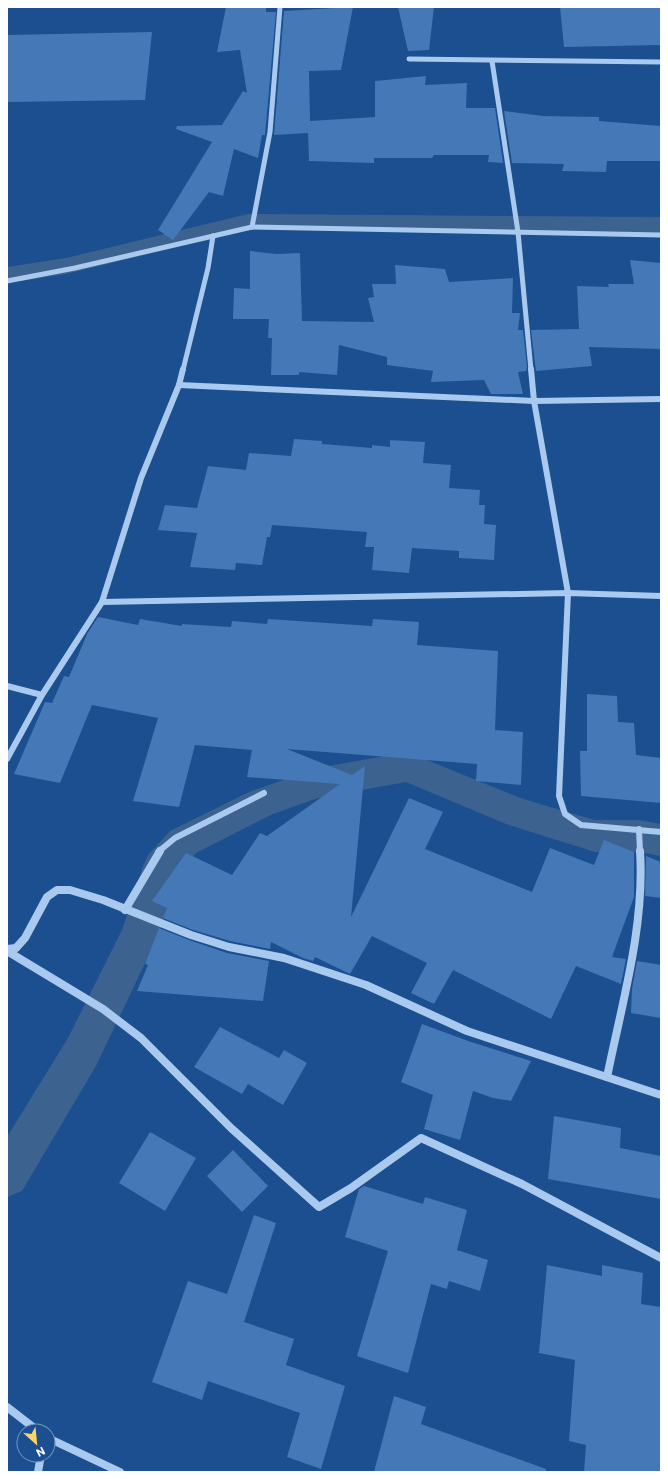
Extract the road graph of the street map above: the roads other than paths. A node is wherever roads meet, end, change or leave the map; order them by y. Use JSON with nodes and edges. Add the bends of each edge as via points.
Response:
{"nodes":[{"id":1,"x":280,"y":7,"type":"edge"},
{"id":2,"x":409,"y":59,"type":"dead end"},
{"id":3,"x":492,"y":61,"type":"junction"},
{"id":4,"x":661,"y":62,"type":"edge"},
{"id":5,"x":252,"y":228,"type":"junction"},
{"id":6,"x":518,"y":232,"type":"junction"},
{"id":7,"x":661,"y":235,"type":"edge"},
{"id":8,"x":213,"y":236,"type":"junction"},
{"id":9,"x":7,"y":281,"type":"edge"},
{"id":10,"x":179,"y":385,"type":"junction"},
{"id":11,"x":661,"y":399,"type":"edge"},
{"id":12,"x":534,"y":401,"type":"junction"},
{"id":13,"x":568,"y":593,"type":"junction"},
{"id":14,"x":661,"y":596,"type":"edge"},
{"id":15,"x":102,"y":602,"type":"junction"},
{"id":16,"x":7,"y":686,"type":"edge"},
{"id":17,"x":42,"y":695,"type":"junction"},
{"id":18,"x":7,"y":759,"type":"edge"},
{"id":19,"x":264,"y":793,"type":"dead end"},
{"id":20,"x":639,"y":829,"type":"junction"},
{"id":21,"x":661,"y":832,"type":"edge"},
{"id":22,"x":125,"y":910,"type":"junction"},
{"id":23,"x":7,"y":950,"type":"edge"},
{"id":24,"x":607,"y":1077,"type":"junction"},
{"id":25,"x":661,"y":1095,"type":"edge"},
{"id":26,"x":661,"y":1258,"type":"edge"},
{"id":27,"x":7,"y":1407,"type":"edge"},
{"id":28,"x":28,"y":1423,"type":"edge"},
{"id":29,"x":56,"y":1442,"type":"edge"},
{"id":30,"x":120,"y":1472,"type":"edge"}],
"edges":[{"from":1,"to":5,"type":"street","via":[[270,132]]},
{"from":2,"to":3,"type":"street"},
{"from":3,"to":4,"type":"street"},
{"from":3,"to":6,"type":"street"},
{"from":5,"to":6,"type":"street"},
{"from":5,"to":8,"type":"street"},
{"from":6,"to":7,"type":"street"},
{"from":6,"to":12,"type":"street"},
{"from":8,"to":9,"type":"street"},
{"from":8,"to":10,"type":"street","via":[[208,268]]},
{"from":10,"to":12,"type":"street"},
{"from":10,"to":15,"type":"street","via":[[142,478]]},
{"from":11,"to":12,"type":"street"},
{"from":12,"to":13,"type":"street"},
{"from":13,"to":14,"type":"street"},
{"from":13,"to":15,"type":"street"},
{"from":13,"to":20,"type":"street","via":[[559,796],[565,814],[581,825]]},
{"from":15,"to":17,"type":"street"},
{"from":16,"to":17,"type":"street"},
{"from":17,"to":18,"type":"street"},
{"from":19,"to":22,"type":"street","via":[[175,838],[158,852]]},
{"from":20,"to":21,"type":"street"},
{"from":20,"to":24,"type":"street","via":[[642,878],[633,951]]},
{"from":22,"to":23,"type":"street","via":[[70,890],[57,890],[47,897],[25,938],[16,948]]},
{"from":22,"to":24,"type":"street","via":[[229,947],[284,958],[366,985],[467,1031]]},
{"from":23,"to":26,"type":"street","via":[[103,1009],[141,1038],[231,1128],[319,1207],[351,1188],[421,1138],[522,1184]]},
{"from":24,"to":25,"type":"street"},
{"from":27,"to":28,"type":"street"},
{"from":29,"to":30,"type":"street"}]}
